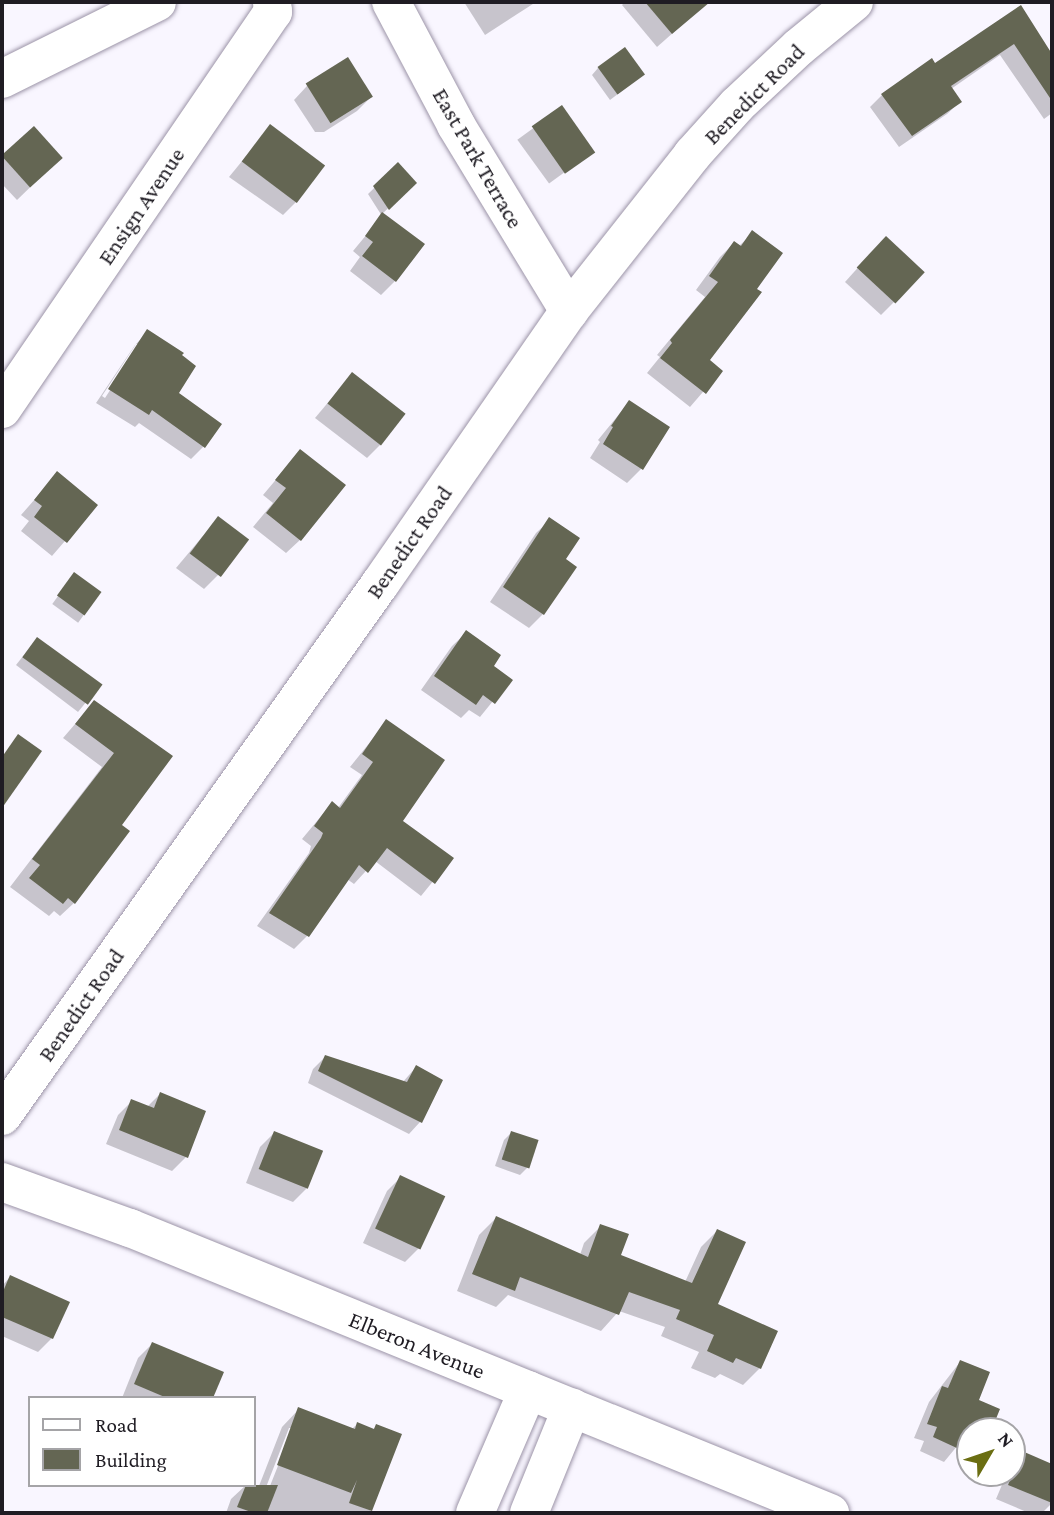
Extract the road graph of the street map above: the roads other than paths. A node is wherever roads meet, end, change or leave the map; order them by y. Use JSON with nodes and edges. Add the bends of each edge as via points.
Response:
{"nodes":[{"id":1,"x":157,"y":2,"type":"edge"},
{"id":2,"x":272,"y":2,"type":"edge"},
{"id":3,"x":391,"y":2,"type":"edge"},
{"id":4,"x":854,"y":2,"type":"edge"},
{"id":5,"x":2,"y":79,"type":"edge"},
{"id":6,"x":569,"y":311,"type":"junction"},
{"id":7,"x":2,"y":409,"type":"edge"},
{"id":8,"x":2,"y":1116,"type":"edge"},
{"id":9,"x":2,"y":1182,"type":"edge"},
{"id":10,"x":528,"y":1390,"type":"junction"},
{"id":11,"x":572,"y":1408,"type":"junction"},
{"id":12,"x":475,"y":1513,"type":"edge"},
{"id":13,"x":529,"y":1513,"type":"edge"},
{"id":14,"x":830,"y":1513,"type":"edge"}],
"edges":[{"from":1,"to":5,"type":"street"},
{"from":2,"to":7,"type":"street","name":"Ensign Avenue","via":[[273,12]]},
{"from":3,"to":6,"type":"street","name":"East Park Terrace","via":[[456,125]]},
{"from":4,"to":6,"type":"street","name":"Benedict Road","via":[[737,105]]},
{"from":6,"to":8,"type":"street","name":"Benedict Road"},
{"from":9,"to":10,"type":"street","name":"Elberon Avenue","via":[[130,1228]]},
{"from":10,"to":11,"type":"street","name":"Elberon Avenue"},
{"from":10,"to":12,"type":"street"},
{"from":11,"to":13,"type":"street"},
{"from":11,"to":14,"type":"street","name":"Elberon Avenue"}]}
